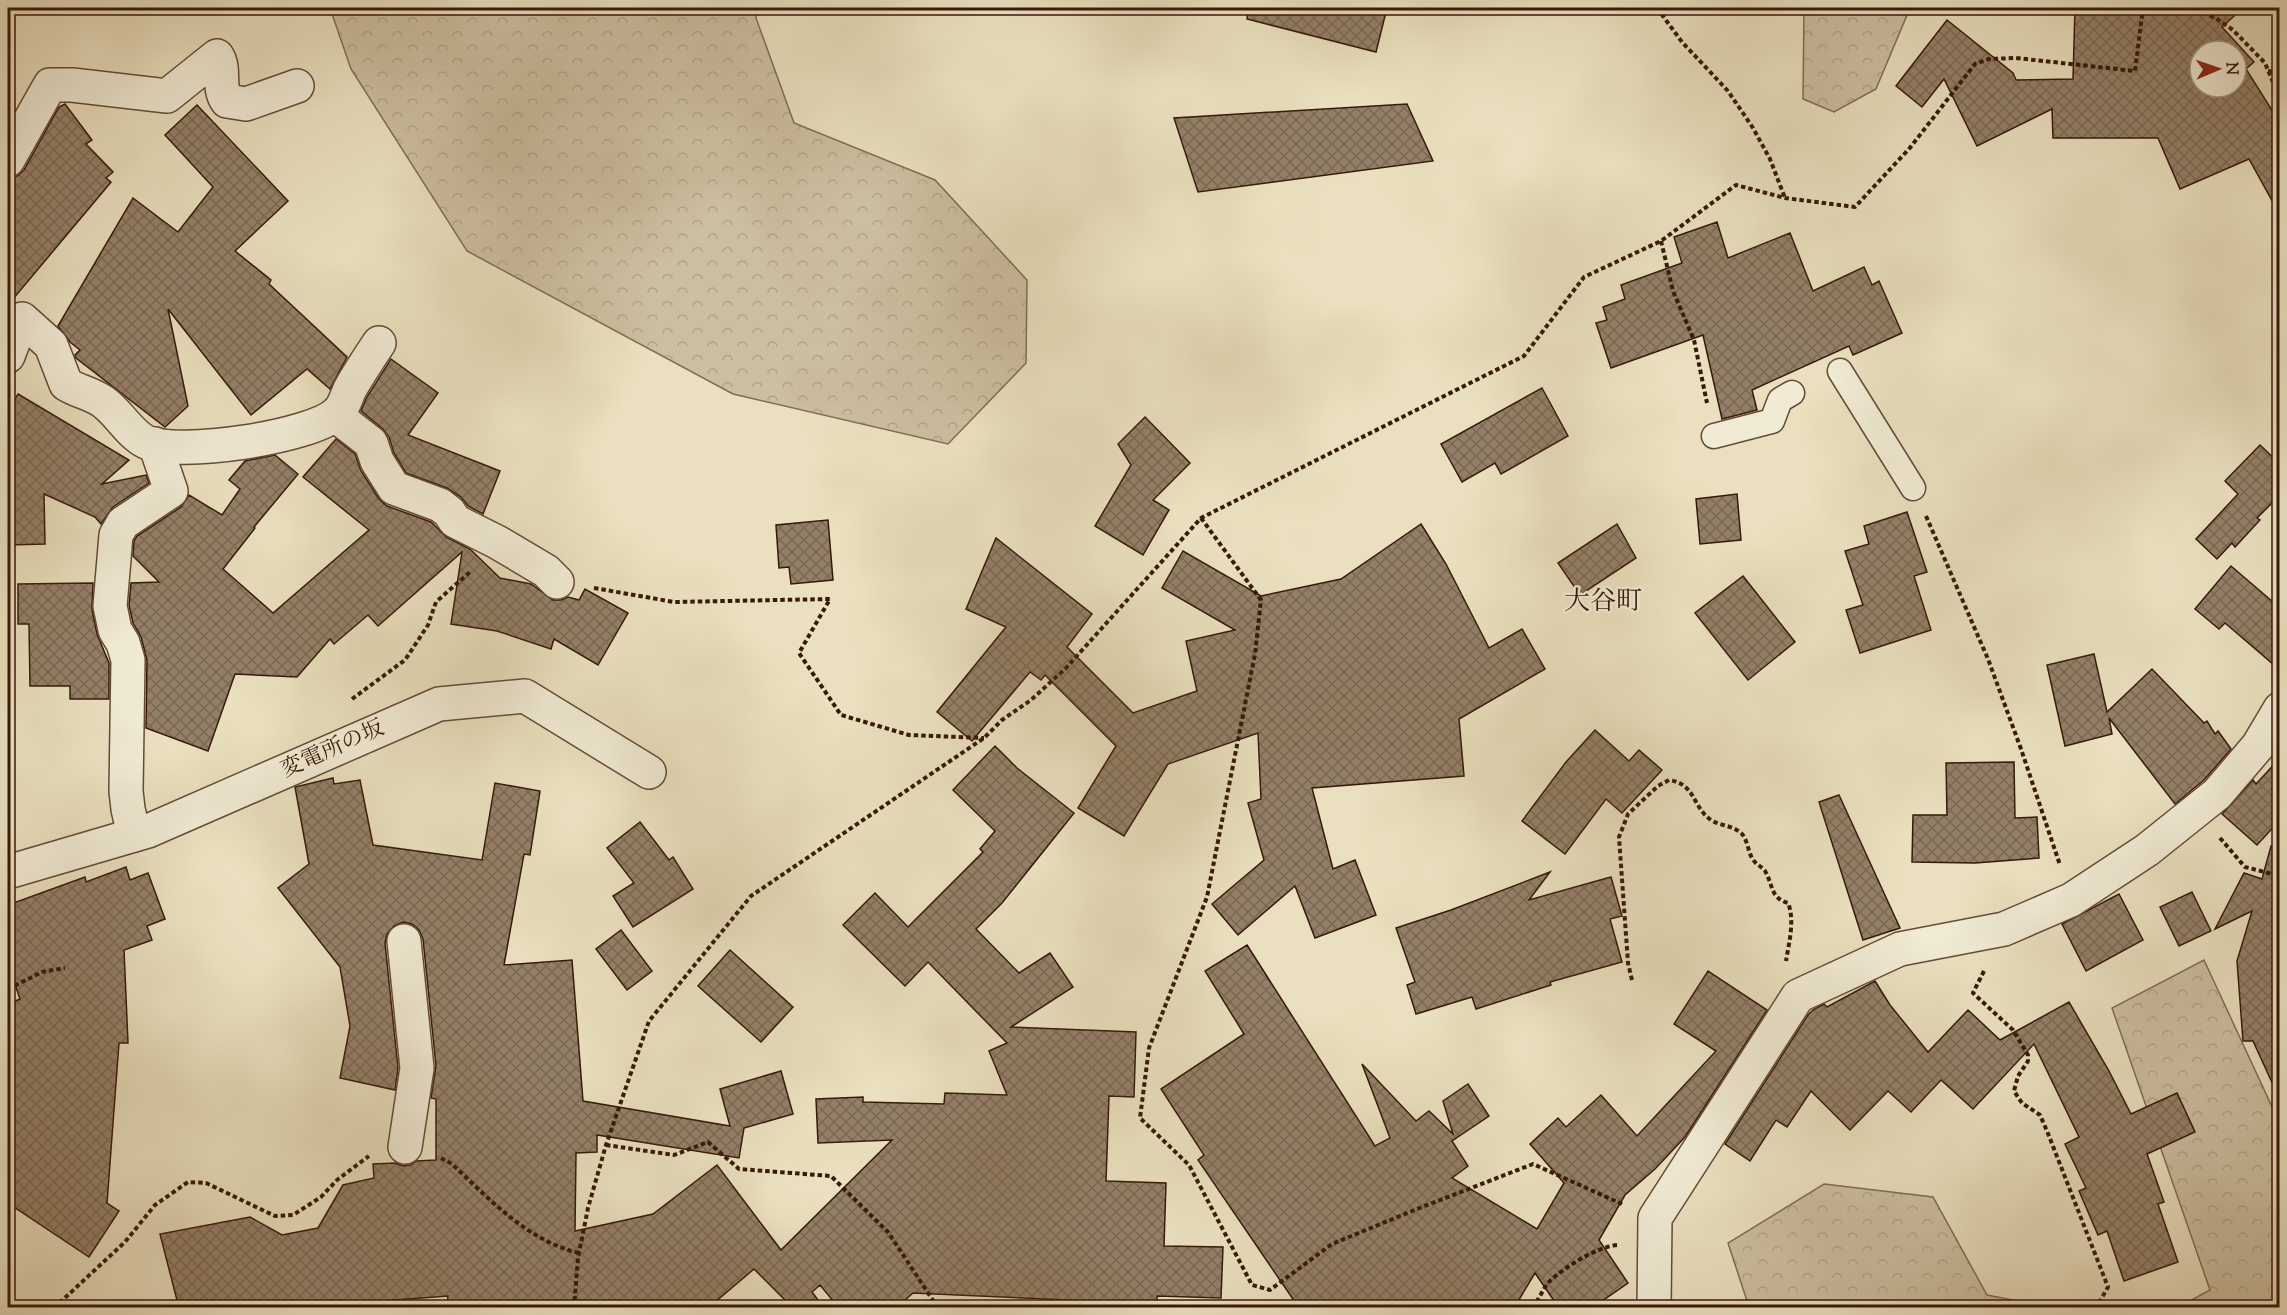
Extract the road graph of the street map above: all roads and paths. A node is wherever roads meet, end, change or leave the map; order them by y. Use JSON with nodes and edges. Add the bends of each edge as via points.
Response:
{"nodes":[{"id":1,"x":1658,"y":8,"type":"edge"},
{"id":2,"x":2143,"y":8,"type":"edge"},
{"id":3,"x":2197,"y":8,"type":"edge"},
{"id":4,"x":2268,"y":71,"type":"junction"},
{"id":5,"x":2280,"y":72,"type":"edge"},
{"id":6,"x":297,"y":86,"type":"dead end"},
{"id":7,"x":2280,"y":99,"type":"edge"},
{"id":8,"x":8,"y":160,"type":"edge"},
{"id":9,"x":1785,"y":198,"type":"junction"},
{"id":10,"x":1661,"y":241,"type":"junction"},
{"id":11,"x":379,"y":342,"type":"dead end"},
{"id":12,"x":8,"y":356,"type":"edge"},
{"id":13,"x":1840,"y":370,"type":"dead end"},
{"id":14,"x":1792,"y":393,"type":"dead end"},
{"id":15,"x":335,"y":415,"type":"junction"},
{"id":16,"x":1713,"y":436,"type":"joint"},
{"id":17,"x":155,"y":444,"type":"junction"},
{"id":18,"x":1913,"y":488,"type":"joint"},
{"id":19,"x":1201,"y":518,"type":"junction"},
{"id":20,"x":557,"y":582,"type":"dead end"},
{"id":21,"x":799,"y":653,"type":"dead end"},
{"id":22,"x":2280,"y":709,"type":"edge"},
{"id":23,"x":984,"y":738,"type":"junction"},
{"id":24,"x":650,"y":772,"type":"dead end"},
{"id":25,"x":2196,"y":810,"type":"junction"},
{"id":26,"x":134,"y":835,"type":"junction"},
{"id":27,"x":2053,"y":844,"type":"dead end"},
{"id":28,"x":8,"y":872,"type":"edge"},
{"id":29,"x":2280,"y":876,"type":"edge"},
{"id":30,"x":404,"y":941,"type":"dead end"},
{"id":31,"x":65,"y":968,"type":"dead end"},
{"id":32,"x":1632,"y":980,"type":"dead end"},
{"id":33,"x":8,"y":989,"type":"edge"},
{"id":34,"x":1973,"y":993,"type":"dead end"},
{"id":35,"x":1790,"y":1010,"type":"junction"},
{"id":36,"x":606,"y":1145,"type":"junction"},
{"id":37,"x":405,"y":1147,"type":"junction"},
{"id":38,"x":1655,"y":1218,"type":"junction"},
{"id":39,"x":1655,"y":1251,"type":"junction"},
{"id":40,"x":579,"y":1253,"type":"junction"},
{"id":41,"x":54,"y":1308,"type":"edge"},
{"id":42,"x":574,"y":1308,"type":"edge"},
{"id":43,"x":938,"y":1308,"type":"edge"},
{"id":44,"x":1532,"y":1308,"type":"edge"},
{"id":45,"x":1654,"y":1308,"type":"edge"},
{"id":46,"x":2097,"y":1308,"type":"edge"}],
"edges":[{"from":1,"to":9,"type":"path","via":[[1682,42],[1728,91],[1753,128]]},
{"from":2,"to":9,"type":"path","via":[[2135,71],[2016,58],[1974,64],[1910,149],[1855,207]]},
{"from":3,"to":4,"type":"path","via":[[2232,30],[2265,63]]},
{"from":4,"to":5,"type":"path"},
{"from":4,"to":7,"type":"path"},
{"from":6,"to":8,"type":"street","via":[[246,104],[227,101],[222,94],[221,62],[216,56],[167,96],[50,86]]},
{"from":9,"to":10,"type":"path","via":[[1736,185]]},
{"from":10,"to":16,"type":"path","via":[[1673,291],[1694,340]]},
{"from":10,"to":19,"type":"path","via":[[1584,276],[1524,356]]},
{"from":11,"to":15,"type":"street"},
{"from":12,"to":17,"type":"street","via":[[22,319],[51,345],[66,384],[105,402],[134,432]]},
{"from":13,"to":18,"type":"lane"},
{"from":14,"to":16,"type":"lane","via":[[1780,400],[1772,421]]},
{"from":15,"to":17,"type":"street","via":[[322,424],[278,436],[216,446]]},
{"from":15,"to":20,"type":"street","via":[[371,443],[394,488],[440,505],[455,521],[546,570]]},
{"from":17,"to":26,"type":"street","via":[[171,491],[123,523],[116,535],[110,606],[128,660],[126,790]]},
{"from":18,"to":27,"type":"path","via":[[1988,659]]},
{"from":19,"to":23,"type":"path","via":[[1066,668]]},
{"from":19,"to":38,"type":"path","via":[[1262,600],[1207,897],[1149,1048],[1140,1118],[1189,1165],[1252,1286],[1270,1290],[1332,1244],[1533,1164]]},
{"from":21,"to":23,"type":"path","via":[[841,716],[909,735]]},
{"from":22,"to":25,"type":"street","via":[[2251,754],[2217,794]]},
{"from":23,"to":36,"type":"path","via":[[751,896],[650,1022]]},
{"from":24,"to":26,"type":"street","name":"変電所の坂","via":[[525,696],[439,704]]},
{"from":25,"to":29,"type":"path","via":[[2245,867]]},
{"from":25,"to":35,"type":"street","via":[[2147,850],[2071,900],[2004,929],[1900,949],[1798,996]]},
{"from":26,"to":28,"type":"street","name":"変電所の坂"},
{"from":30,"to":37,"type":"street","via":[[417,1068]]},
{"from":31,"to":33,"type":"path","via":[[42,972]]},
{"from":32,"to":35,"type":"path","via":[[1619,837],[1628,814],[1658,786],[1675,781],[1691,792],[1710,819],[1742,833],[1751,857],[1764,871],[1773,893],[1788,903],[1790,941],[1779,996],[1782,1005]]},
{"from":34,"to":46,"type":"path","via":[[2013,1030],[2028,1055],[2014,1091],[2022,1103],[2040,1115],[2048,1131],[2108,1287]]},
{"from":35,"to":38,"type":"street"},
{"from":36,"to":40,"type":"path"},
{"from":36,"to":43,"type":"path","via":[[674,1155],[708,1142],[739,1168],[831,1176],[888,1232]]},
{"from":37,"to":40,"type":"path","via":[[432,1152],[452,1164],[520,1224],[540,1238]]},
{"from":37,"to":41,"type":"path","via":[[376,1149],[321,1197],[293,1215],[275,1216],[206,1183],[188,1182],[155,1205],[125,1242]]},
{"from":38,"to":39,"type":"street"},
{"from":39,"to":44,"type":"path","via":[[1615,1244],[1600,1249],[1549,1281]]},
{"from":39,"to":45,"type":"street"},
{"from":40,"to":42,"type":"path"}]}
